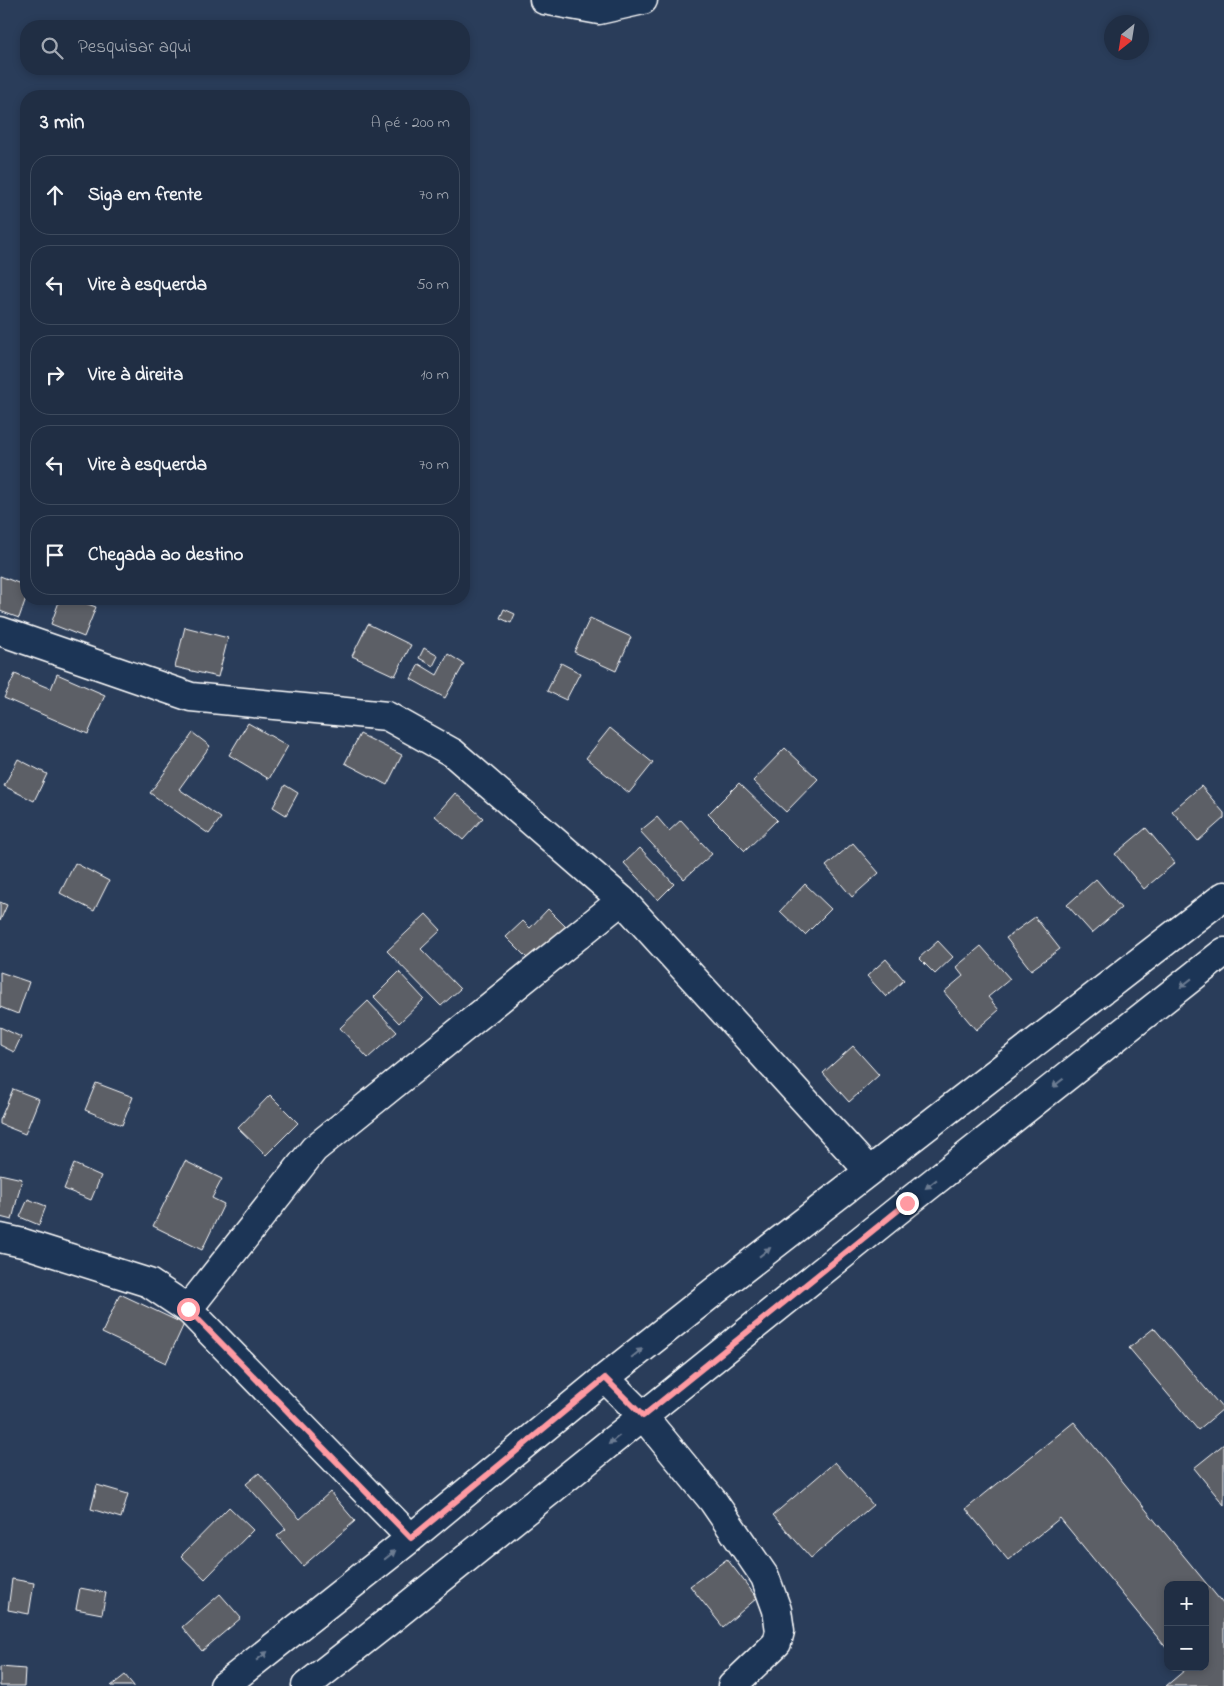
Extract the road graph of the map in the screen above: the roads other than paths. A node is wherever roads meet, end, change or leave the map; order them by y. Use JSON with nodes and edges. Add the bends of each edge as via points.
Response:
{"nodes":[{"id":1,"x":544,"y":0,"type":"edge"},
{"id":2,"x":643,"y":0,"type":"edge"},
{"id":3,"x":0,"y":630,"type":"edge"},
{"id":4,"x":1224,"y":896,"type":"edge"},
{"id":5,"x":622,"y":900,"type":"junction"},
{"id":6,"x":1224,"y":952,"type":"edge"},
{"id":7,"x":869,"y":1171,"type":"junction"},
{"id":8,"x":0,"y":1238,"type":"edge"},
{"id":9,"x":188,"y":1309,"type":"junction"},
{"id":10,"x":605,"y":1378,"type":"junction"},
{"id":11,"x":643,"y":1416,"type":"junction"},
{"id":12,"x":411,"y":1538,"type":"junction"},
{"id":13,"x":224,"y":1686,"type":"edge"},
{"id":14,"x":306,"y":1686,"type":"edge"},
{"id":15,"x":732,"y":1686,"type":"edge"}],
"edges":[{"from":1,"to":2,"type":"street","via":[[599,10]]},
{"from":3,"to":5,"type":"street","via":[[191,697],[387,716],[453,753]]},
{"from":4,"to":7,"type":"street"},
{"from":5,"to":7,"type":"street"},
{"from":5,"to":9,"type":"street","via":[[314,1149]]},
{"from":6,"to":11,"type":"street","one_way":true},
{"from":10,"to":7,"type":"street","one_way":true},
{"from":8,"to":9,"type":"street","via":[[150,1283]]},
{"from":9,"to":12,"type":"street"},
{"from":10,"to":11,"type":"street"},
{"from":10,"to":12,"type":"street"},
{"from":11,"to":14,"type":"street","one_way":true},
{"from":11,"to":15,"type":"street","via":[[713,1500],[765,1577],[777,1610],[780,1632],[777,1643]]},
{"from":13,"to":12,"type":"street","one_way":true}]}
